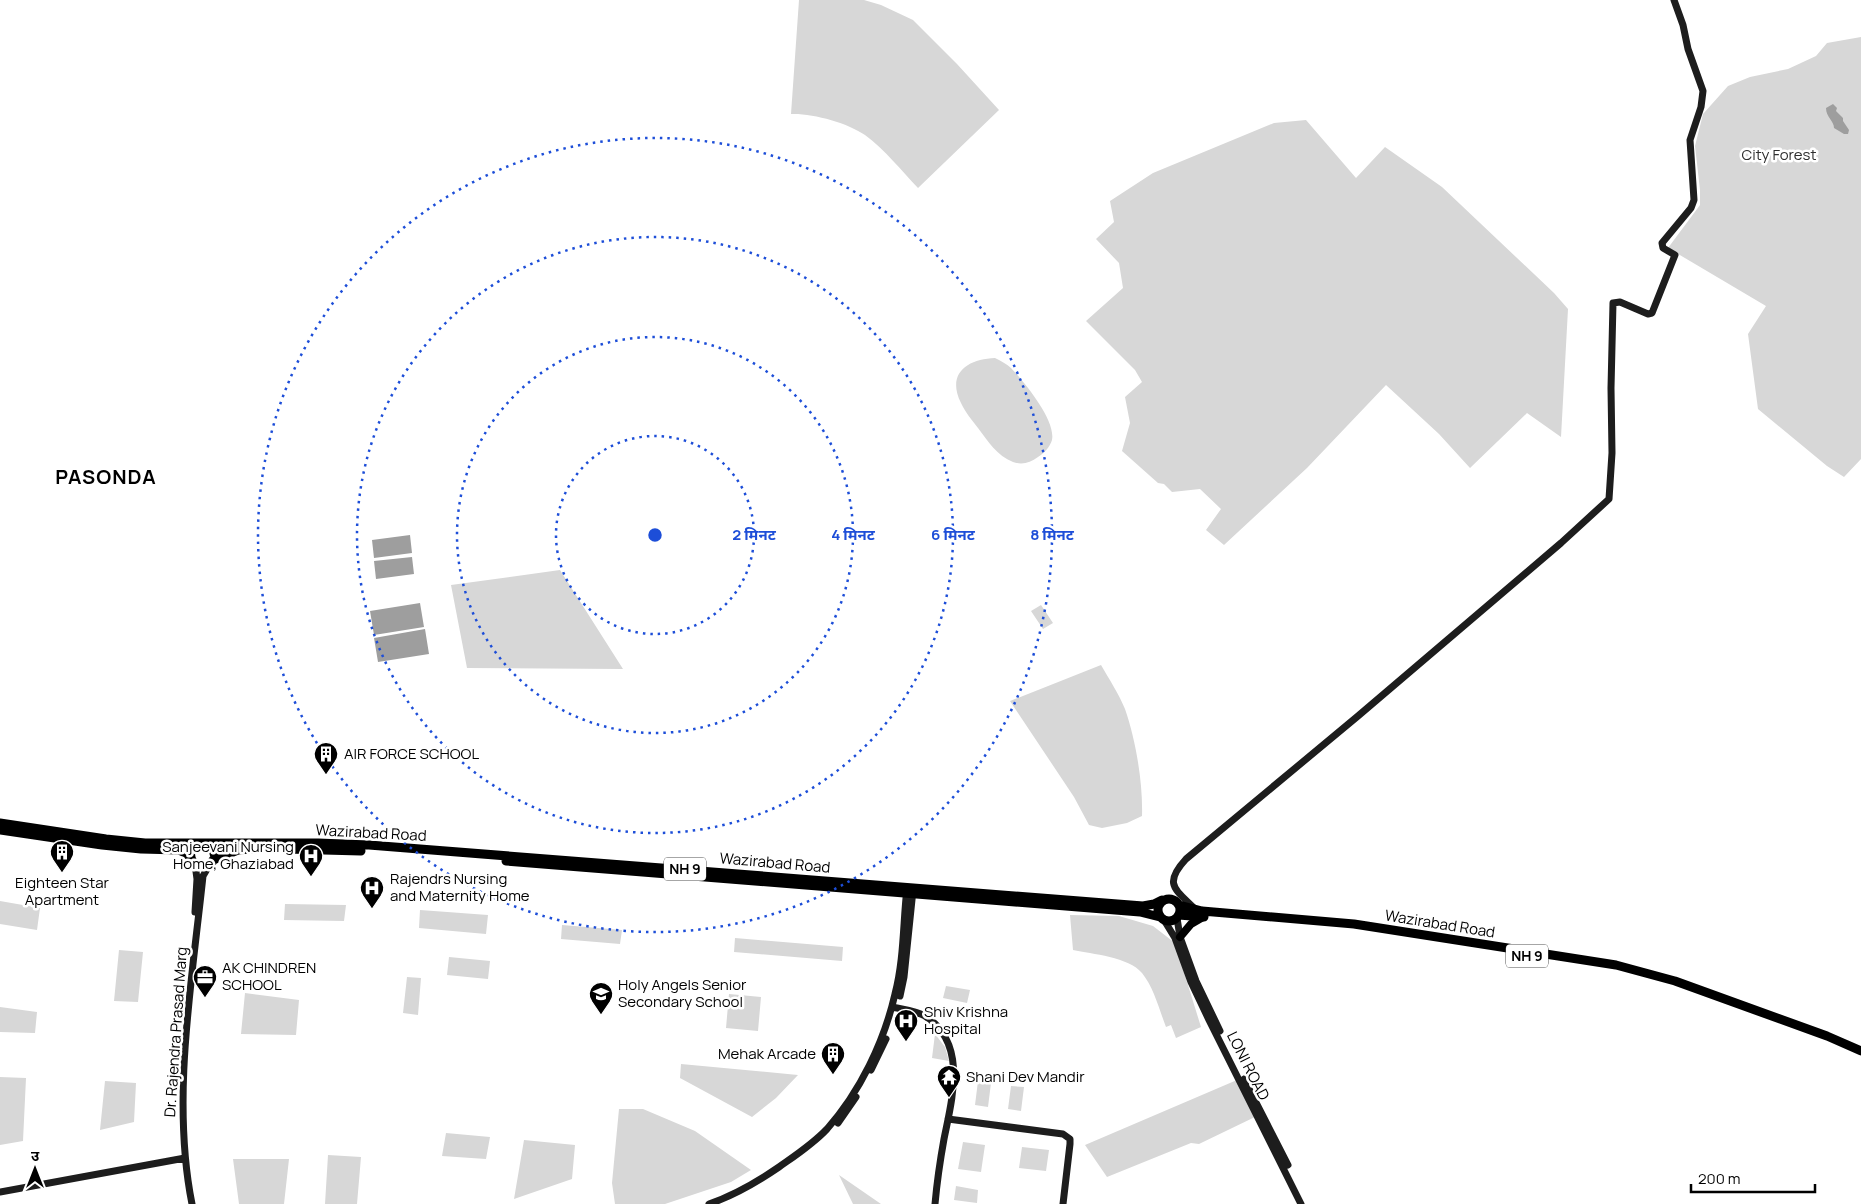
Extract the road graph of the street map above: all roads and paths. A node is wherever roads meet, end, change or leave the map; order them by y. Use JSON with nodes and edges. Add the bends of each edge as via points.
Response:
{"nodes":[{"id":1,"x":1674,"y":0,"type":"edge"},
{"id":2,"x":0,"y":823,"type":"edge"},
{"id":3,"x":0,"y":830,"type":"edge"},
{"id":4,"x":203,"y":843,"type":"junction"},
{"id":5,"x":193,"y":862,"type":"junction"},
{"id":6,"x":212,"y":862,"type":"junction"},
{"id":7,"x":910,"y":890,"type":"junction"},
{"id":8,"x":1162,"y":900,"type":"junction"},
{"id":9,"x":1179,"y":905,"type":"junction"},
{"id":10,"x":1196,"y":910,"type":"junction"},
{"id":11,"x":1178,"y":916,"type":"junction"},
{"id":12,"x":1205,"y":917,"type":"junction"},
{"id":13,"x":1162,"y":919,"type":"junction"},
{"id":14,"x":1179,"y":939,"type":"junction"},
{"id":15,"x":894,"y":1008,"type":"junction"},
{"id":16,"x":1209,"y":1014,"type":"junction"},
{"id":17,"x":1861,"y":1051,"type":"edge"},
{"id":18,"x":1861,"y":1056,"type":"edge"},
{"id":19,"x":948,"y":1119,"type":"junction"},
{"id":20,"x":183,"y":1159,"type":"junction"},
{"id":21,"x":0,"y":1192,"type":"edge"},
{"id":22,"x":187,"y":1204,"type":"edge"},
{"id":23,"x":192,"y":1204,"type":"edge"},
{"id":24,"x":709,"y":1204,"type":"edge"},
{"id":25,"x":722,"y":1204,"type":"edge"},
{"id":26,"x":935,"y":1204,"type":"edge"},
{"id":27,"x":1063,"y":1204,"type":"edge"},
{"id":28,"x":1301,"y":1204,"type":"edge"},
{"id":29,"x":1307,"y":1204,"type":"edge"}],
"edges":[{"from":1,"to":10,"type":"street","via":[[1702,86],[1702,102],[1690,140],[1694,200],[1662,243],[1663,248],[1676,255],[1652,313],[1620,302],[1613,303],[1609,499],[1358,716],[1186,859],[1175,873],[1173,885],[1174,890]]},
{"from":2,"to":4,"type":"highway","name":"Wazirabad Road","via":[[145,843]]},
{"from":3,"to":5,"type":"highway","via":[[102,845],[179,850]]},
{"from":4,"to":5,"type":"highway","via":[[192,849]]},
{"from":4,"to":6,"type":"highway","via":[[214,849]]},
{"from":4,"to":7,"type":"highway","name":"Wazirabad Road","number":"NH 9","via":[[369,845]]},
{"from":5,"to":6,"type":"highway","via":[[202,866]]},
{"from":5,"to":20,"type":"street","name":"Dr. Rajendra Prasad Marg","via":[[195,917],[179,1097]]},
{"from":6,"to":7,"type":"highway","name":"Wazirabad Road","number":"NH 9","via":[[230,852],[252,848],[365,851]]},
{"from":6,"to":20,"type":"street","name":"Dr. Rajendra Prasad Marg","via":[[203,876],[187,1038]]},
{"from":7,"to":8,"type":"highway","name":"Wazirabad Road","number":"NH 9","via":[[1143,906]]},
{"from":7,"to":13,"type":"highway","name":"Wazirabad Road","number":"NH 9","via":[[1140,912]]},
{"from":7,"to":15,"type":"street","via":[[904,976]]},
{"from":8,"to":9,"type":"highway","via":[[1173,899]]},
{"from":8,"to":13,"type":"highway","via":[[1157,908]]},
{"from":9,"to":10,"type":"highway","name":"Wazirabad Road","number":"NH 9"},
{"from":9,"to":11,"type":"highway"},
{"from":10,"to":17,"type":"highway","name":"Wazirabad Road","number":"NH 9","via":[[1354,924],[1616,965],[1675,981]]},
{"from":11,"to":12,"type":"highway","name":"Wazirabad Road","number":"NH 9"},
{"from":11,"to":13,"type":"highway","via":[[1172,920]]},
{"from":11,"to":14,"type":"street"},
{"from":12,"to":14,"type":"main road","via":[[1191,924]]},
{"from":12,"to":18,"type":"highway","name":"Wazirabad Road","number":"NH 9","via":[[1354,930],[1593,966],[1676,987]]},
{"from":13,"to":14,"type":"street"},
{"from":14,"to":16,"type":"street","name":"LONI ROAD","via":[[1191,982]]},
{"from":15,"to":19,"type":"street","via":[[925,1016],[938,1027],[949,1044],[954,1066]]},
{"from":15,"to":24,"type":"street","via":[[864,1076],[827,1128],[807,1147],[765,1177]]},
{"from":15,"to":25,"type":"street","via":[[875,1064],[848,1110],[830,1132],[768,1180]]},
{"from":16,"to":28,"type":"street","name":"LONI ROAD"},
{"from":16,"to":29,"type":"street","name":"LONI ROAD"},
{"from":19,"to":26,"type":"street"},
{"from":19,"to":27,"type":"street","via":[[1067,1136],[1070,1144]]},
{"from":20,"to":21,"type":"street"},
{"from":20,"to":22,"type":"street","name":"Dr. Rajendra Prasad Marg"},
{"from":20,"to":23,"type":"street","name":"Dr. Rajendra Prasad Marg"}]}
